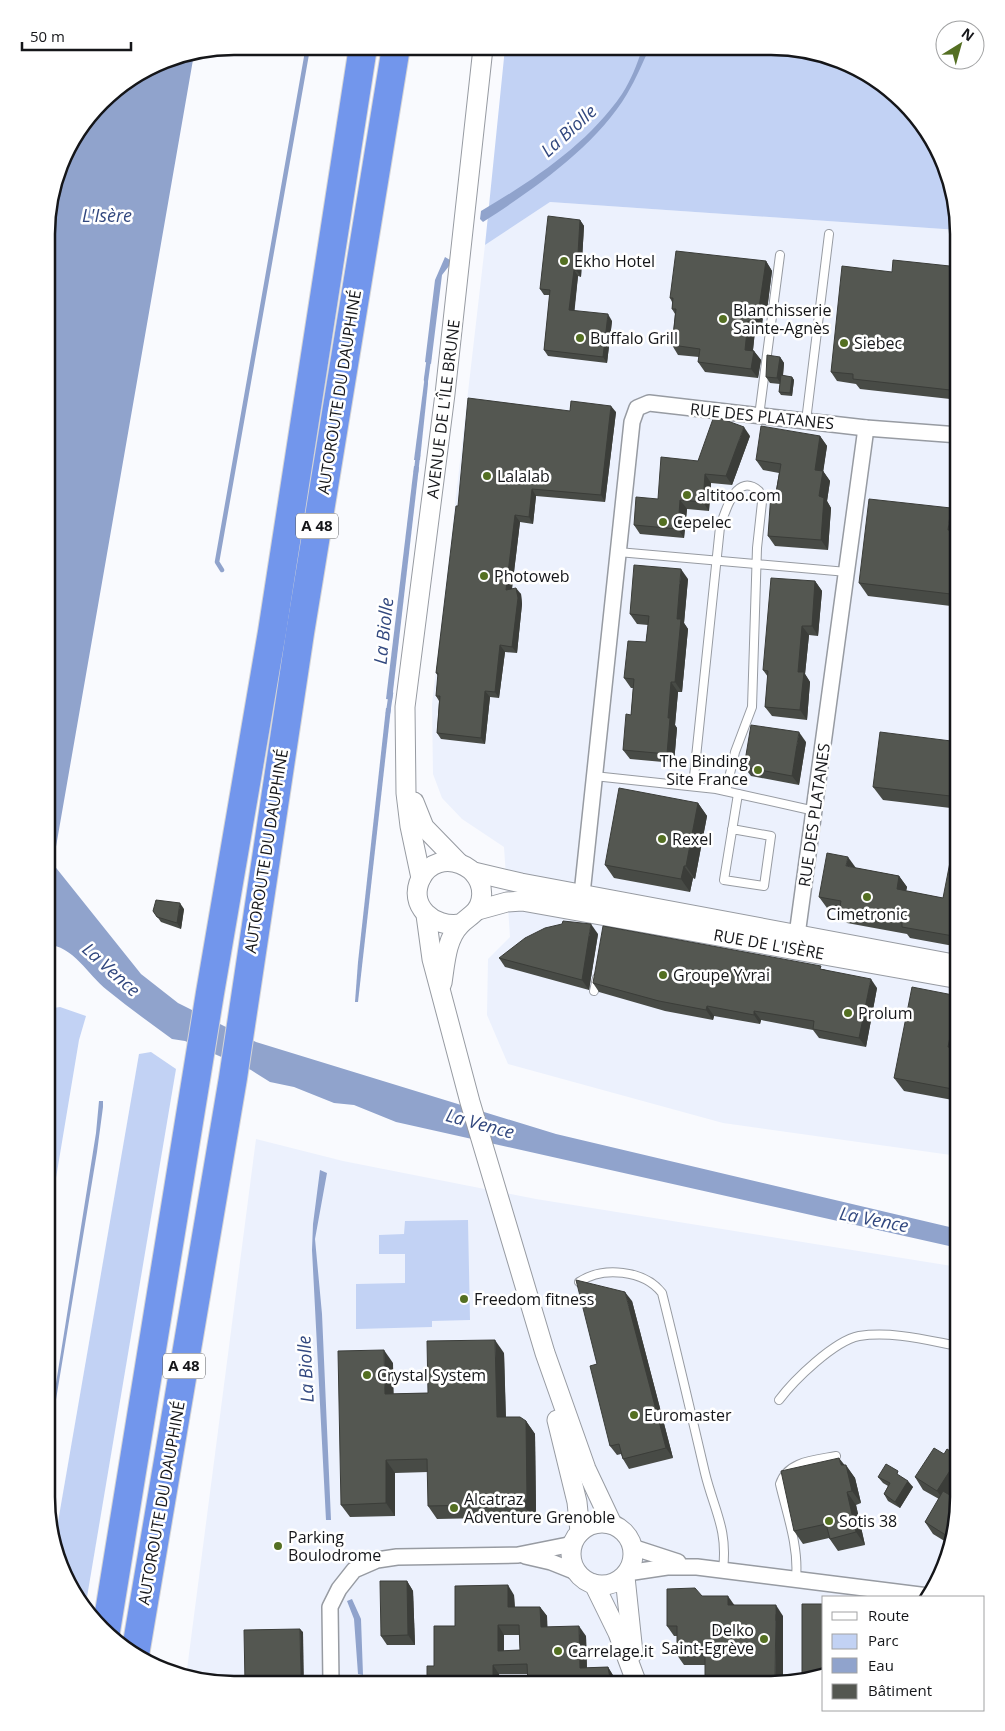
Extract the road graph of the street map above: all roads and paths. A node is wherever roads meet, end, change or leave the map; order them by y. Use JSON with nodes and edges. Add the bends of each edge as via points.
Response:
{"nodes":[{"id":1,"x":362,"y":55,"type":"edge"},
{"id":2,"x":395,"y":55,"type":"edge"},
{"id":3,"x":482,"y":55,"type":"edge"},
{"id":4,"x":829,"y":234,"type":"dead end"},
{"id":5,"x":780,"y":255,"type":"dead end"},
{"id":6,"x":759,"y":416,"type":"junction"},
{"id":7,"x":806,"y":421,"type":"junction"},
{"id":8,"x":866,"y":428,"type":"junction"},
{"id":9,"x":950,"y":434,"type":"edge"},
{"id":10,"x":618,"y":552,"type":"junction"},
{"id":11,"x":716,"y":560,"type":"junction"},
{"id":12,"x":757,"y":564,"type":"junction"},
{"id":13,"x":846,"y":572,"type":"junction"},
{"id":14,"x":405,"y":770,"type":"junction"},
{"id":15,"x":594,"y":776,"type":"junction"},
{"id":16,"x":693,"y":786,"type":"junction"},
{"id":17,"x":726,"y":792,"type":"junction"},
{"id":18,"x":738,"y":794,"type":"junction"},
{"id":19,"x":815,"y":811,"type":"junction"},
{"id":20,"x":732,"y":829,"type":"junction"},
{"id":21,"x":466,"y":867,"type":"junction"},
{"id":22,"x":421,"y":878,"type":"junction"},
{"id":23,"x":581,"y":902,"type":"junction"},
{"id":24,"x":478,"y":910,"type":"junction"},
{"id":25,"x":608,"y":914,"type":"junction"},
{"id":26,"x":426,"y":915,"type":"junction"},
{"id":27,"x":460,"y":924,"type":"junction"},
{"id":28,"x":797,"y":935,"type":"junction"},
{"id":29,"x":950,"y":964,"type":"edge"},
{"id":30,"x":599,"y":965,"type":"edge"},
{"id":31,"x":950,"y":978,"type":"edge"},
{"id":32,"x":594,"y":991,"type":"edge"},
{"id":33,"x":441,"y":992,"type":"junction"},
{"id":34,"x":579,"y":1282,"type":"edge"},
{"id":35,"x":950,"y":1344,"type":"edge"},
{"id":36,"x":552,"y":1376,"type":"junction"},
{"id":37,"x":779,"y":1400,"type":"dead end"},
{"id":38,"x":836,"y":1456,"type":"dead end"},
{"id":39,"x":612,"y":1524,"type":"junction"},
{"id":40,"x":576,"y":1538,"type":"junction"},
{"id":41,"x":632,"y":1547,"type":"junction"},
{"id":42,"x":518,"y":1555,"type":"junction"},
{"id":43,"x":697,"y":1567,"type":"junction"},
{"id":44,"x":723,"y":1569,"type":"junction"},
{"id":45,"x":576,"y":1572,"type":"junction"},
{"id":46,"x":626,"y":1575,"type":"junction"},
{"id":47,"x":796,"y":1578,"type":"junction"},
{"id":48,"x":594,"y":1584,"type":"junction"},
{"id":49,"x":921,"y":1595,"type":"edge"},
{"id":50,"x":107,"y":1624,"type":"edge"},
{"id":51,"x":137,"y":1647,"type":"edge"},
{"id":52,"x":331,"y":1676,"type":"edge"},
{"id":53,"x":634,"y":1676,"type":"edge"},
{"id":54,"x":636,"y":1676,"type":"edge"}],
"edges":[{"from":1,"to":50,"type":"highway","name":"AUTOROUTE DU DAUPHINÉ","number":"A 48","via":[[272,632]]},
{"from":2,"to":51,"type":"highway","name":"AUTOROUTE DU DAUPHINÉ","number":"A 48","via":[[300,633],[232,1078]]},
{"from":3,"to":14,"type":"street","name":"AVENUE DE L'ÎLE BRUNE","via":[[445,394],[405,707]]},
{"from":4,"to":7,"type":"lane"},
{"from":5,"to":6,"type":"lane"},
{"from":6,"to":7,"type":"street","name":"RUE DES PLATANES"},
{"from":6,"to":10,"type":"street","name":"RUE DES PLATANES","via":[[649,403],[637,408],[632,422]]},
{"from":7,"to":8,"type":"street","name":"RUE DES PLATANES"},
{"from":8,"to":9,"type":"street"},
{"from":8,"to":13,"type":"street","name":"RUE DES PLATANES"},
{"from":10,"to":11,"type":"lane"},
{"from":10,"to":15,"type":"street","name":"RUE DES PLATANES"},
{"from":11,"to":12,"type":"lane"},
{"from":11,"to":12,"type":"lane","via":[[720,527],[730,498],[742,487],[751,486],[759,491],[762,502]]},
{"from":11,"to":16,"type":"lane"},
{"from":12,"to":13,"type":"lane"},
{"from":12,"to":17,"type":"lane","via":[[752,707],[735,752]]},
{"from":13,"to":19,"type":"street","name":"RUE DES PLATANES"},
{"from":14,"to":21,"type":"street","name":"AVENUE DE L'ÎLE BRUNE","via":[[412,799],[424,826]]},
{"from":14,"to":22,"type":"street","name":"AVENUE DE L'ÎLE BRUNE","via":[[410,826]]},
{"from":15,"to":16,"type":"lane"},
{"from":15,"to":23,"type":"street","name":"RUE DES PLATANES"},
{"from":16,"to":17,"type":"lane"},
{"from":17,"to":18,"type":"lane"},
{"from":18,"to":19,"type":"lane"},
{"from":18,"to":20,"type":"lane"},
{"from":19,"to":28,"type":"street","name":"RUE DES PLATANES"},
{"from":20,"to":20,"type":"lane","via":[[724,880],[764,886],[771,836]]},
{"from":21,"to":22,"type":"street","via":[[450,861],[433,865]]},
{"from":21,"to":23,"type":"street","name":"RUE DE L'ISÈRE"},
{"from":21,"to":24,"type":"street","via":[[482,890]]},
{"from":22,"to":26,"type":"street","via":[[418,901]]},
{"from":23,"to":24,"type":"street","name":"RUE DE L'ISÈRE","via":[[507,902]]},
{"from":23,"to":25,"type":"street","name":"RUE DE L'ISÈRE"},
{"from":24,"to":27,"type":"street"},
{"from":25,"to":28,"type":"street","name":"RUE DE L'ISÈRE"},
{"from":25,"to":31,"type":"street","name":"RUE DE L'ISÈRE"},
{"from":26,"to":27,"type":"street","via":[[442,924]]},
{"from":26,"to":33,"type":"street","via":[[432,959]]},
{"from":27,"to":33,"type":"street","via":[[446,956]]},
{"from":28,"to":29,"type":"street","name":"RUE DE L'ISÈRE"},
{"from":30,"to":32,"type":"lane"},
{"from":33,"to":36,"type":"street","via":[[483,1149]]},
{"from":34,"to":44,"type":"lane","via":[[588,1276],[608,1273],[638,1275],[657,1286],[662,1293],[714,1507],[723,1526],[726,1548]]},
{"from":35,"to":37,"type":"lane","via":[[905,1336],[858,1336],[807,1369]]},
{"from":36,"to":39,"type":"street","via":[[586,1469]]},
{"from":36,"to":40,"type":"street","via":[[556,1416],[577,1502]]},
{"from":38,"to":47,"type":"lane","via":[[788,1469],[780,1484],[793,1541]]},
{"from":39,"to":40,"type":"street","via":[[595,1524]]},
{"from":39,"to":41,"type":"street","via":[[624,1532]]},
{"from":40,"to":42,"type":"street"},
{"from":40,"to":45,"type":"street","via":[[571,1554]]},
{"from":41,"to":43,"type":"street"},
{"from":41,"to":46,"type":"street","via":[[633,1559]]},
{"from":42,"to":45,"type":"street","via":[[551,1562]]},
{"from":42,"to":52,"type":"street","via":[[397,1558],[377,1560],[354,1570],[330,1607]]},
{"from":43,"to":44,"type":"street"},
{"from":43,"to":46,"type":"street"},
{"from":44,"to":47,"type":"street"},
{"from":45,"to":48,"type":"street"},
{"from":46,"to":48,"type":"street","via":[[612,1584]]},
{"from":46,"to":54,"type":"street"},
{"from":47,"to":49,"type":"street"},
{"from":48,"to":53,"type":"street","via":[[618,1632]]}]}
